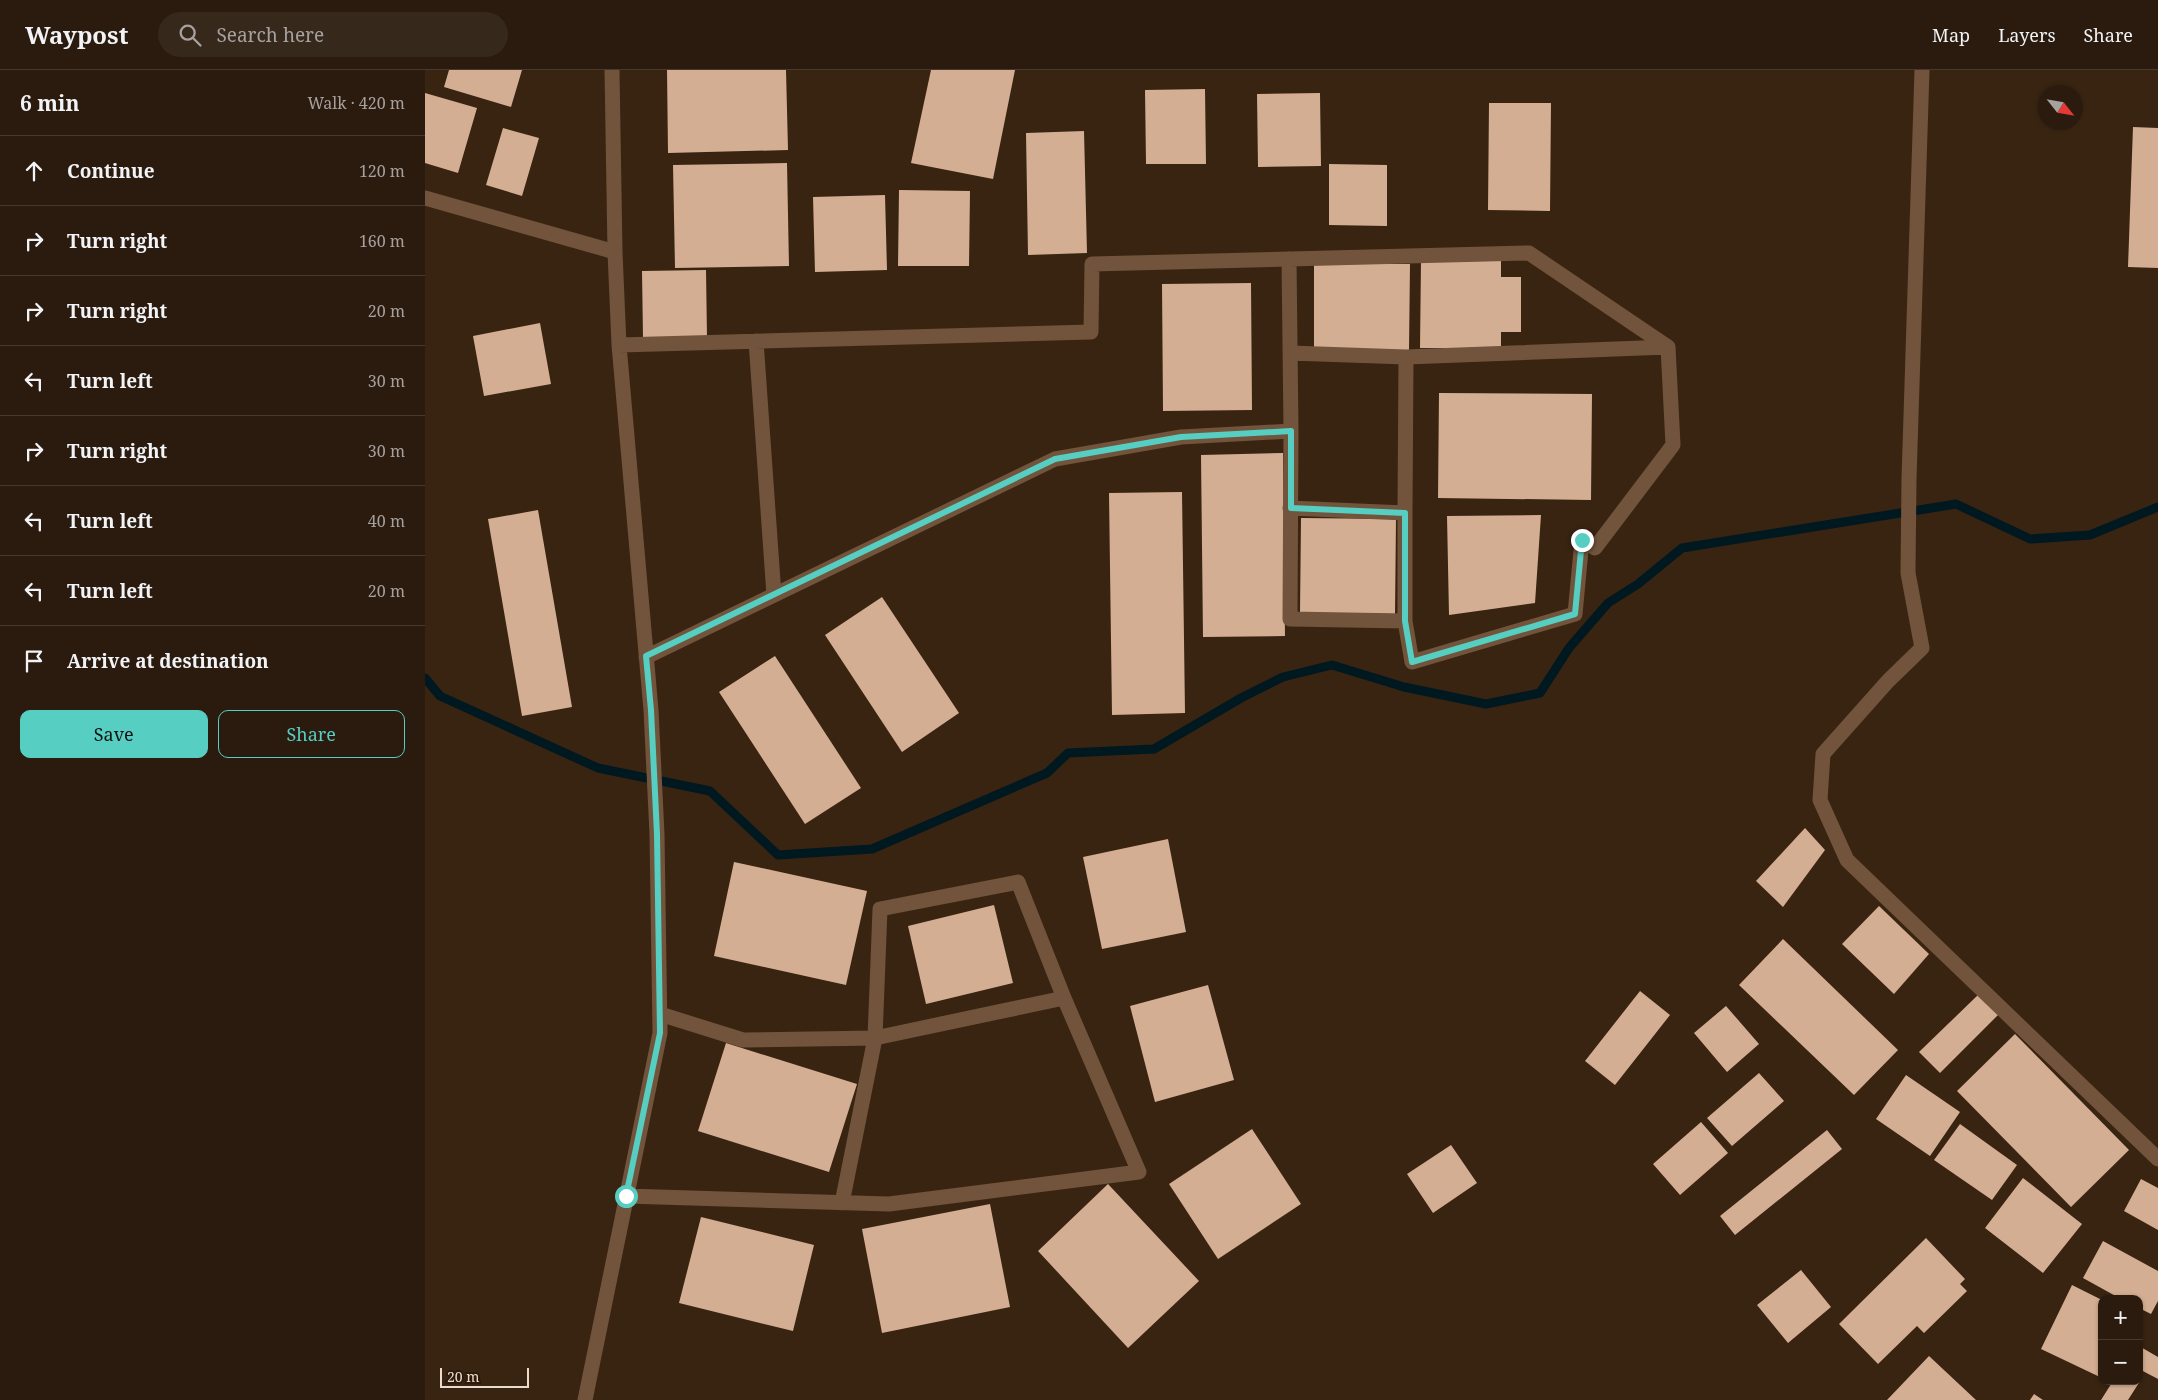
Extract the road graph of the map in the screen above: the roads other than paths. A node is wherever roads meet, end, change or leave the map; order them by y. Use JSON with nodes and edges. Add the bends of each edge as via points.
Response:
{"nodes":[{"id":1,"x":612,"y":70,"type":"edge"},
{"id":2,"x":1922,"y":70,"type":"edge"},
{"id":3,"x":425,"y":198,"type":"edge"},
{"id":4,"x":615,"y":252,"type":"junction"},
{"id":5,"x":1289,"y":259,"type":"junction"},
{"id":6,"x":756,"y":341,"type":"junction"},
{"id":7,"x":619,"y":345,"type":"junction"},
{"id":8,"x":1668,"y":347,"type":"junction"},
{"id":9,"x":1290,"y":353,"type":"junction"},
{"id":10,"x":1406,"y":357,"type":"junction"},
{"id":11,"x":1291,"y":431,"type":"junction"},
{"id":12,"x":1291,"y":508,"type":"junction"},
{"id":13,"x":1405,"y":513,"type":"junction"},
{"id":14,"x":774,"y":595,"type":"junction"},
{"id":15,"x":1405,"y":621,"type":"junction"},
{"id":16,"x":646,"y":656,"type":"junction"},
{"id":17,"x":1064,"y":998,"type":"junction"},
{"id":18,"x":660,"y":1014,"type":"junction"},
{"id":19,"x":875,"y":1038,"type":"junction"},
{"id":20,"x":2158,"y":1159,"type":"edge"},
{"id":21,"x":626,"y":1196,"type":"junction"},
{"id":22,"x":841,"y":1203,"type":"junction"},
{"id":23,"x":585,"y":1400,"type":"edge"}],
"edges":[{"from":1,"to":4,"type":"street"},
{"from":2,"to":20,"type":"street","via":[[1908,573],[1922,648],[1823,754],[1820,800],[1847,860]]},
{"from":3,"to":4,"type":"street"},
{"from":4,"to":7,"type":"street"},
{"from":5,"to":6,"type":"street","via":[[1092,264],[1091,332]]},
{"from":5,"to":8,"type":"street","via":[[1529,253]]},
{"from":5,"to":9,"type":"street"},
{"from":6,"to":7,"type":"street"},
{"from":6,"to":14,"type":"street"},
{"from":7,"to":16,"type":"street"},
{"from":8,"to":10,"type":"street"},
{"from":8,"to":15,"type":"street","via":[[1673,445],[1595,548],[1582,540],[1575,614],[1412,662]]},
{"from":9,"to":10,"type":"street"},
{"from":9,"to":11,"type":"street"},
{"from":10,"to":13,"type":"street"},
{"from":11,"to":12,"type":"street"},
{"from":11,"to":14,"type":"street","via":[[1181,437],[1055,459]]},
{"from":12,"to":13,"type":"street"},
{"from":12,"to":15,"type":"street","via":[[1290,619]]},
{"from":13,"to":15,"type":"street"},
{"from":14,"to":16,"type":"street"},
{"from":16,"to":18,"type":"street","via":[[657,834]]},
{"from":17,"to":19,"type":"street"},
{"from":17,"to":19,"type":"street","via":[[1018,882],[879,908]]},
{"from":17,"to":22,"type":"street","via":[[1139,1172],[889,1204]]},
{"from":18,"to":19,"type":"street","via":[[743,1040]]},
{"from":18,"to":21,"type":"street","via":[[660,1033]]},
{"from":19,"to":22,"type":"street"},
{"from":21,"to":22,"type":"street"},
{"from":21,"to":23,"type":"street"}]}
